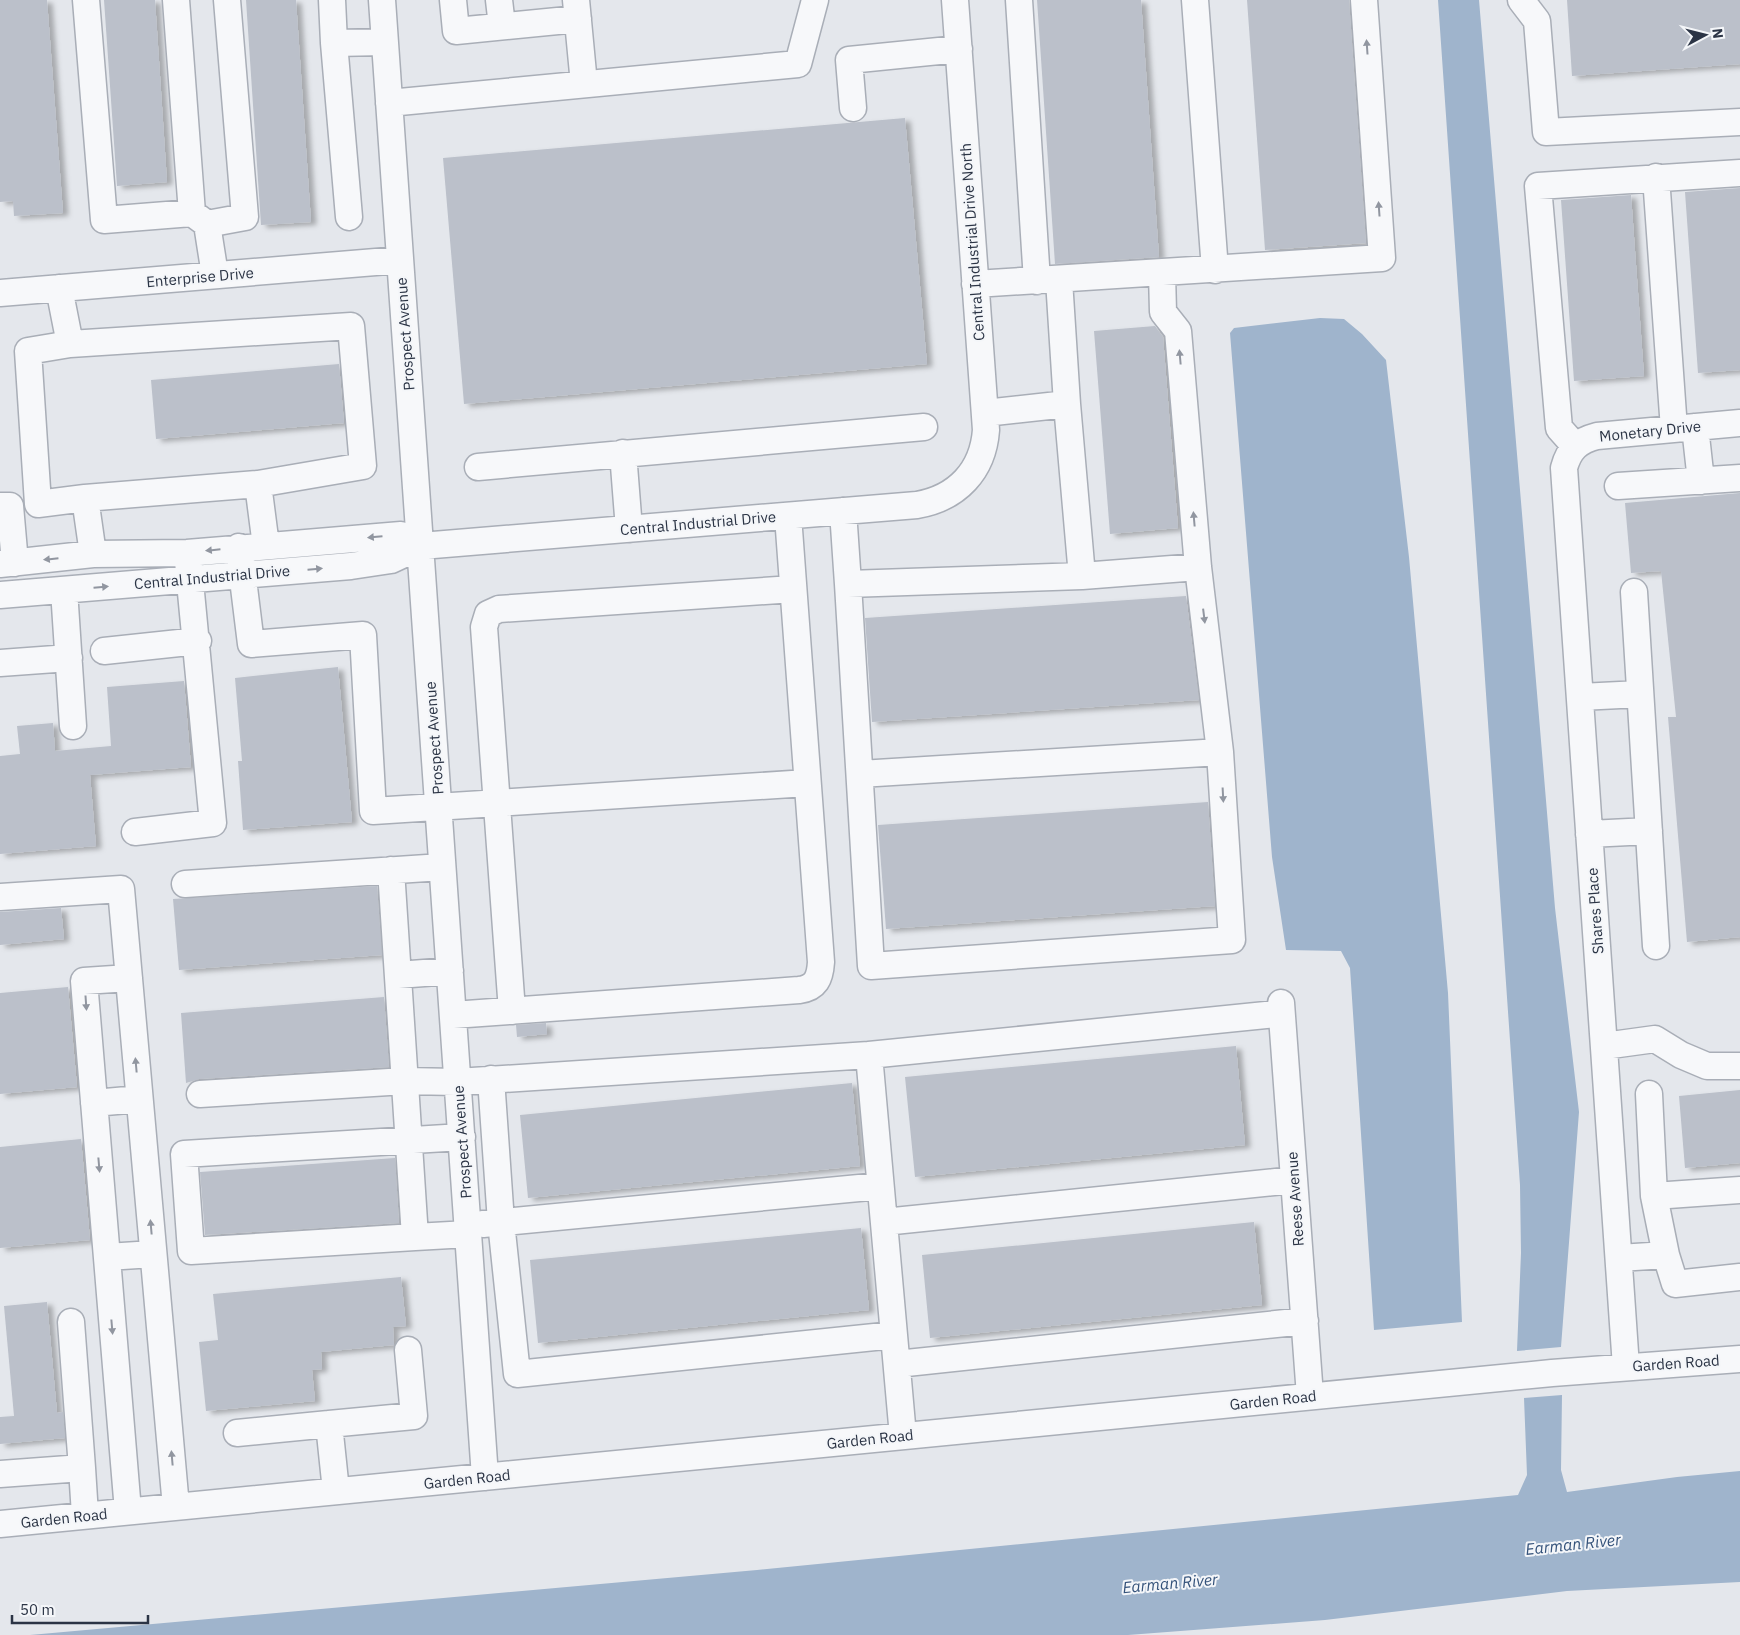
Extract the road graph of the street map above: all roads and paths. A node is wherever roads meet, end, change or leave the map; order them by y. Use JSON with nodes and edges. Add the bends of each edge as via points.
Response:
{"nodes":[{"id":1,"x":86,"y":0,"type":"edge"},
{"id":2,"x":176,"y":0,"type":"edge"},
{"id":3,"x":228,"y":0,"type":"edge"},
{"id":4,"x":332,"y":0,"type":"edge"},
{"id":5,"x":382,"y":0,"type":"edge"},
{"id":6,"x":453,"y":0,"type":"edge"},
{"id":7,"x":499,"y":0,"type":"edge"},
{"id":8,"x":815,"y":0,"type":"edge"},
{"id":9,"x":956,"y":0,"type":"edge"},
{"id":10,"x":1019,"y":0,"type":"edge"},
{"id":11,"x":1195,"y":0,"type":"edge"},
{"id":12,"x":1364,"y":0,"type":"edge"},
{"id":13,"x":1521,"y":0,"type":"edge"},
{"id":14,"x":577,"y":10,"type":"edge"},
{"id":15,"x":502,"y":26,"type":"junction"},
{"id":16,"x":384,"y":42,"type":"junction"},
{"id":17,"x":334,"y":43,"type":"junction"},
{"id":18,"x":959,"y":49,"type":"junction"},
{"id":19,"x":584,"y":84,"type":"junction"},
{"id":20,"x":389,"y":103,"type":"junction"},
{"id":21,"x":853,"y":108,"type":"dead end"},
{"id":22,"x":1740,"y":122,"type":"edge"},
{"id":23,"x":1740,"y":173,"type":"edge"},
{"id":24,"x":1656,"y":177,"type":"junction"},
{"id":25,"x":349,"y":217,"type":"dead end"},
{"id":26,"x":200,"y":218,"type":"junction"},
{"id":27,"x":400,"y":260,"type":"junction"},
{"id":28,"x":1215,"y":270,"type":"junction"},
{"id":29,"x":1162,"y":273,"type":"junction"},
{"id":30,"x":215,"y":275,"type":"junction"},
{"id":31,"x":1048,"y":281,"type":"junction"},
{"id":32,"x":976,"y":284,"type":"junction"},
{"id":33,"x":59,"y":288,"type":"junction"},
{"id":34,"x":0,"y":293,"type":"edge"},
{"id":35,"x":70,"y":344,"type":"junction"},
{"id":36,"x":1067,"y":404,"type":"junction"},
{"id":37,"x":985,"y":413,"type":"junction"},
{"id":38,"x":1740,"y":423,"type":"edge"},
{"id":39,"x":924,"y":426,"type":"dead end"},
{"id":40,"x":1685,"y":428,"type":"junction"},
{"id":41,"x":1571,"y":451,"type":"junction"},
{"id":42,"x":623,"y":454,"type":"junction"},
{"id":43,"x":478,"y":467,"type":"dead end"},
{"id":44,"x":1740,"y":478,"type":"edge"},
{"id":45,"x":968,"y":479,"type":"joint"},
{"id":46,"x":1701,"y":481,"type":"junction"},
{"id":47,"x":258,"y":484,"type":"junction"},
{"id":48,"x":1618,"y":486,"type":"dead end"},
{"id":49,"x":86,"y":498,"type":"junction"},
{"id":50,"x":0,"y":506,"type":"edge"},
{"id":51,"x":843,"y":511,"type":"junction"},
{"id":52,"x":788,"y":516,"type":"junction"},
{"id":53,"x":629,"y":529,"type":"junction"},
{"id":54,"x":266,"y":546,"type":"junction"},
{"id":55,"x":421,"y":546,"type":"junction"},
{"id":56,"x":239,"y":547,"type":"junction"},
{"id":57,"x":187,"y":552,"type":"junction"},
{"id":58,"x":93,"y":554,"type":"junction"},
{"id":59,"x":8,"y":564,"type":"edge"},
{"id":60,"x":1198,"y":567,"type":"junction"},
{"id":61,"x":242,"y":574,"type":"junction"},
{"id":62,"x":1082,"y":576,"type":"junction"},
{"id":63,"x":190,"y":579,"type":"junction"},
{"id":64,"x":848,"y":584,"type":"junction"},
{"id":65,"x":793,"y":589,"type":"junction"},
{"id":66,"x":64,"y":590,"type":"junction"},
{"id":67,"x":1634,"y":592,"type":"dead end"},
{"id":68,"x":0,"y":595,"type":"edge"},
{"id":69,"x":198,"y":641,"type":"junction"},
{"id":70,"x":104,"y":651,"type":"dead end"},
{"id":71,"x":69,"y":658,"type":"junction"},
{"id":72,"x":0,"y":664,"type":"edge"},
{"id":73,"x":1640,"y":694,"type":"junction"},
{"id":74,"x":1580,"y":697,"type":"junction"},
{"id":75,"x":73,"y":726,"type":"dead end"},
{"id":76,"x":1220,"y":752,"type":"junction"},
{"id":77,"x":860,"y":774,"type":"junction"},
{"id":78,"x":807,"y":783,"type":"junction"},
{"id":79,"x":498,"y":804,"type":"junction"},
{"id":80,"x":438,"y":806,"type":"junction"},
{"id":81,"x":1649,"y":831,"type":"junction"},
{"id":82,"x":135,"y":832,"type":"dead end"},
{"id":83,"x":1589,"y":834,"type":"junction"},
{"id":84,"x":442,"y":867,"type":"junction"},
{"id":85,"x":391,"y":870,"type":"junction"},
{"id":86,"x":184,"y":884,"type":"dead end"},
{"id":87,"x":0,"y":897,"type":"edge"},
{"id":88,"x":1656,"y":946,"type":"dead end"},
{"id":89,"x":450,"y":971,"type":"junction"},
{"id":90,"x":398,"y":975,"type":"junction"},
{"id":91,"x":129,"y":978,"type":"junction"},
{"id":92,"x":512,"y":1010,"type":"junction"},
{"id":93,"x":453,"y":1015,"type":"junction"},
{"id":94,"x":1604,"y":1046,"type":"junction"},
{"id":95,"x":868,"y":1055,"type":"junction"},
{"id":96,"x":1740,"y":1066,"type":"edge"},
{"id":97,"x":491,"y":1079,"type":"junction"},
{"id":98,"x":405,"y":1081,"type":"junction"},
{"id":99,"x":458,"y":1082,"type":"junction"},
{"id":100,"x":200,"y":1094,"type":"dead end"},
{"id":101,"x":1649,"y":1094,"type":"dead end"},
{"id":102,"x":139,"y":1099,"type":"junction"},
{"id":103,"x":94,"y":1103,"type":"junction"},
{"id":104,"x":462,"y":1137,"type":"junction"},
{"id":105,"x":409,"y":1140,"type":"junction"},
{"id":106,"x":1294,"y":1180,"type":"junction"},
{"id":107,"x":880,"y":1186,"type":"junction"},
{"id":108,"x":1740,"y":1190,"type":"edge"},
{"id":109,"x":1654,"y":1196,"type":"junction"},
{"id":110,"x":501,"y":1222,"type":"junction"},
{"id":111,"x":884,"y":1222,"type":"junction"},
{"id":112,"x":468,"y":1230,"type":"junction"},
{"id":113,"x":415,"y":1237,"type":"junction"},
{"id":114,"x":153,"y":1254,"type":"junction"},
{"id":115,"x":1666,"y":1255,"type":"junction"},
{"id":116,"x":107,"y":1257,"type":"junction"},
{"id":117,"x":1618,"y":1258,"type":"junction"},
{"id":118,"x":1740,"y":1277,"type":"edge"},
{"id":119,"x":1305,"y":1321,"type":"junction"},
{"id":120,"x":71,"y":1322,"type":"dead end"},
{"id":121,"x":894,"y":1336,"type":"junction"},
{"id":122,"x":408,"y":1350,"type":"dead end"},
{"id":123,"x":1740,"y":1359,"type":"edge"},
{"id":124,"x":897,"y":1364,"type":"junction"},
{"id":125,"x":1626,"y":1367,"type":"junction"},
{"id":126,"x":1310,"y":1396,"type":"junction"},
{"id":127,"x":329,"y":1424,"type":"junction"},
{"id":128,"x":237,"y":1433,"type":"dead end"},
{"id":129,"x":903,"y":1436,"type":"junction"},
{"id":130,"x":82,"y":1468,"type":"junction"},
{"id":131,"x":0,"y":1474,"type":"edge"},
{"id":132,"x":485,"y":1477,"type":"junction"},
{"id":133,"x":336,"y":1491,"type":"junction"},
{"id":134,"x":176,"y":1507,"type":"junction"},
{"id":135,"x":128,"y":1511,"type":"junction"},
{"id":136,"x":86,"y":1516,"type":"junction"},
{"id":137,"x":0,"y":1524,"type":"edge"}],
"edges":[{"from":1,"to":26,"type":"street","via":[[104,220]]},
{"from":2,"to":26,"type":"street"},
{"from":3,"to":26,"type":"street","via":[[245,217]]},
{"from":4,"to":17,"type":"street"},
{"from":5,"to":16,"type":"street","name":"Prospect Avenue"},
{"from":6,"to":15,"type":"street","via":[[456,31]]},
{"from":7,"to":15,"type":"street"},
{"from":8,"to":19,"type":"street","via":[[798,64]]},
{"from":9,"to":18,"type":"street","name":"Central Industrial Drive North"},
{"from":10,"to":31,"type":"street"},
{"from":11,"to":28,"type":"street"},
{"from":28,"to":12,"type":"street","one_way":true,"via":[[1382,258]]},
{"from":13,"to":22,"type":"street","via":[[1537,21],[1546,132]]},
{"from":14,"to":15,"type":"street"},
{"from":14,"to":19,"type":"street"},
{"from":16,"to":17,"type":"street"},
{"from":16,"to":20,"type":"street","name":"Prospect Avenue"},
{"from":17,"to":25,"type":"street"},
{"from":18,"to":21,"type":"street","via":[[848,60]]},
{"from":18,"to":32,"type":"street","name":"Central Industrial Drive North"},
{"from":19,"to":20,"type":"street"},
{"from":20,"to":27,"type":"street","name":"Prospect Avenue"},
{"from":23,"to":24,"type":"street"},
{"from":24,"to":40,"type":"street"},
{"from":24,"to":41,"type":"street","via":[[1538,186],[1558,428]]},
{"from":26,"to":30,"type":"street"},
{"from":27,"to":30,"type":"street","name":"Enterprise Drive"},
{"from":27,"to":55,"type":"street","name":"Prospect Avenue"},
{"from":28,"to":29,"type":"street"},
{"from":29,"to":31,"type":"street"},
{"from":60,"to":29,"type":"street","one_way":true,"via":[[1178,331],[1163,312]]},
{"from":30,"to":33,"type":"street","name":"Enterprise Drive"},
{"from":31,"to":32,"type":"street"},
{"from":31,"to":36,"type":"street"},
{"from":32,"to":37,"type":"street","name":"Central Industrial Drive North"},
{"from":33,"to":34,"type":"street","name":"Enterprise Drive"},
{"from":33,"to":35,"type":"street"},
{"from":35,"to":47,"type":"street","via":[[351,326],[363,466]]},
{"from":35,"to":49,"type":"street","via":[[28,350],[38,504]]},
{"from":36,"to":37,"type":"street"},
{"from":36,"to":62,"type":"street"},
{"from":37,"to":45,"type":"street","name":"Central Industrial Drive North","via":[[985,444]]},
{"from":38,"to":40,"type":"street","name":"Monetary Drive"},
{"from":39,"to":42,"type":"street"},
{"from":40,"to":41,"type":"street","name":"Monetary Drive","via":[[1597,436],[1585,439]]},
{"from":40,"to":46,"type":"street"},
{"from":41,"to":74,"type":"street","name":"Shares Place","via":[[1564,468]]},
{"from":42,"to":43,"type":"street"},
{"from":42,"to":53,"type":"street"},
{"from":44,"to":46,"type":"street"},
{"from":45,"to":51,"type":"street","name":"Central Industrial Drive","via":[[954,491],[930,503]]},
{"from":46,"to":48,"type":"street"},
{"from":47,"to":49,"type":"street"},
{"from":47,"to":54,"type":"street"},
{"from":49,"to":58,"type":"street"},
{"from":50,"to":59,"type":"street","via":[[10,506]]},
{"from":51,"to":52,"type":"street","name":"Central Industrial Drive"},
{"from":51,"to":64,"type":"street"},
{"from":52,"to":53,"type":"street","name":"Central Industrial Drive"},
{"from":52,"to":65,"type":"street"},
{"from":53,"to":55,"type":"street","name":"Central Industrial Drive"},
{"from":55,"to":54,"type":"street","name":"Central Industrial Drive","one_way":true,"via":[[401,535]]},
{"from":54,"to":56,"type":"street","name":"Central Industrial Drive"},
{"from":61,"to":55,"type":"street","name":"Central Industrial Drive","one_way":true,"via":[[391,560]]},
{"from":55,"to":80,"type":"street","name":"Prospect Avenue"},
{"from":56,"to":57,"type":"street","name":"Central Industrial Drive","one_way":true},
{"from":56,"to":61,"type":"street"},
{"from":57,"to":58,"type":"street","name":"Central Industrial Drive"},
{"from":57,"to":63,"type":"street"},
{"from":58,"to":59,"type":"street","name":"Central Industrial Drive","one_way":true},
{"from":60,"to":62,"type":"street"},
{"from":60,"to":76,"type":"street","one_way":true},
{"from":61,"to":63,"type":"street","name":"Central Industrial Drive"},
{"from":61,"to":80,"type":"street","via":[[251,644],[363,635],[374,811]]},
{"from":62,"to":64,"type":"street"},
{"from":66,"to":63,"type":"street","name":"Central Industrial Drive","one_way":true},
{"from":63,"to":69,"type":"street"},
{"from":64,"to":77,"type":"street"},
{"from":65,"to":78,"type":"street"},
{"from":65,"to":79,"type":"street","via":[[493,610],[485,619],[484,627]]},
{"from":66,"to":68,"type":"street","name":"Central Industrial Drive"},
{"from":66,"to":71,"type":"street"},
{"from":67,"to":73,"type":"street"},
{"from":69,"to":70,"type":"street"},
{"from":69,"to":82,"type":"street","via":[[213,823]]},
{"from":71,"to":72,"type":"street"},
{"from":71,"to":75,"type":"street"},
{"from":73,"to":74,"type":"street"},
{"from":73,"to":81,"type":"street"},
{"from":74,"to":83,"type":"street","name":"Shares Place"},
{"from":76,"to":77,"type":"street"},
{"from":76,"to":77,"type":"street","one_way":true,"via":[[1232,940],[871,966]]},
{"from":78,"to":79,"type":"street"},
{"from":78,"to":92,"type":"street","via":[[821,962],[820,974],[814,985],[799,990]]},
{"from":79,"to":80,"type":"street"},
{"from":79,"to":92,"type":"street"},
{"from":80,"to":84,"type":"street","name":"Prospect Avenue"},
{"from":81,"to":83,"type":"street"},
{"from":81,"to":88,"type":"street"},
{"from":83,"to":94,"type":"street","name":"Shares Place"},
{"from":84,"to":85,"type":"street"},
{"from":84,"to":89,"type":"street","name":"Prospect Avenue"},
{"from":85,"to":86,"type":"street"},
{"from":85,"to":90,"type":"street"},
{"from":87,"to":91,"type":"street","via":[[121,889]]},
{"from":89,"to":90,"type":"street"},
{"from":89,"to":93,"type":"street","name":"Prospect Avenue"},
{"from":90,"to":98,"type":"street"},
{"from":102,"to":91,"type":"street","one_way":true},
{"from":91,"to":103,"type":"street","one_way":true,"via":[[84,981]]},
{"from":92,"to":93,"type":"street"},
{"from":93,"to":99,"type":"street","name":"Prospect Avenue"},
{"from":94,"to":96,"type":"street","via":[[1655,1039],[1706,1066]]},
{"from":94,"to":117,"type":"street","name":"Shares Place"},
{"from":95,"to":97,"type":"street"},
{"from":95,"to":106,"type":"street","name":"Reese Avenue","via":[[1276,1014],[1281,1010]]},
{"from":95,"to":107,"type":"street"},
{"from":97,"to":99,"type":"street"},
{"from":97,"to":110,"type":"street"},
{"from":98,"to":99,"type":"street"},
{"from":98,"to":100,"type":"street"},
{"from":98,"to":105,"type":"street"},
{"from":99,"to":104,"type":"street","name":"Prospect Avenue"},
{"from":101,"to":109,"type":"street"},
{"from":102,"to":103,"type":"street"},
{"from":114,"to":102,"type":"street","one_way":true},
{"from":103,"to":116,"type":"street","one_way":true},
{"from":104,"to":105,"type":"street"},
{"from":104,"to":112,"type":"street","name":"Prospect Avenue"},
{"from":105,"to":113,"type":"street"},
{"from":105,"to":113,"type":"street","via":[[184,1154],[191,1250]]},
{"from":106,"to":111,"type":"street"},
{"from":106,"to":119,"type":"street","name":"Reese Avenue"},
{"from":107,"to":110,"type":"street"},
{"from":107,"to":111,"type":"street"},
{"from":108,"to":109,"type":"street"},
{"from":109,"to":115,"type":"street"},
{"from":110,"to":112,"type":"street"},
{"from":110,"to":121,"type":"street","via":[[517,1374]]},
{"from":111,"to":121,"type":"street"},
{"from":112,"to":113,"type":"street"},
{"from":112,"to":132,"type":"street","name":"Prospect Avenue"},
{"from":114,"to":116,"type":"street"},
{"from":134,"to":114,"type":"street","one_way":true},
{"from":115,"to":117,"type":"street"},
{"from":115,"to":118,"type":"street","via":[[1675,1284]]},
{"from":116,"to":135,"type":"street","one_way":true},
{"from":117,"to":125,"type":"street","name":"Shares Place"},
{"from":119,"to":124,"type":"street"},
{"from":119,"to":126,"type":"street","name":"Reese Avenue"},
{"from":120,"to":130,"type":"street"},
{"from":121,"to":124,"type":"street"},
{"from":122,"to":127,"type":"street","via":[[414,1416]]},
{"from":123,"to":125,"type":"street","name":"Garden Road"},
{"from":124,"to":129,"type":"street"},
{"from":125,"to":126,"type":"street","name":"Garden Road"},
{"from":126,"to":129,"type":"street","name":"Garden Road"},
{"from":127,"to":128,"type":"street"},
{"from":127,"to":133,"type":"street"},
{"from":129,"to":132,"type":"street","name":"Garden Road"},
{"from":130,"to":131,"type":"street"},
{"from":130,"to":136,"type":"street"},
{"from":132,"to":133,"type":"street","name":"Garden Road"},
{"from":133,"to":134,"type":"street","name":"Garden Road"},
{"from":134,"to":135,"type":"street","name":"Garden Road"},
{"from":135,"to":136,"type":"street","name":"Garden Road"},
{"from":136,"to":137,"type":"street","name":"Garden Road"}]}
